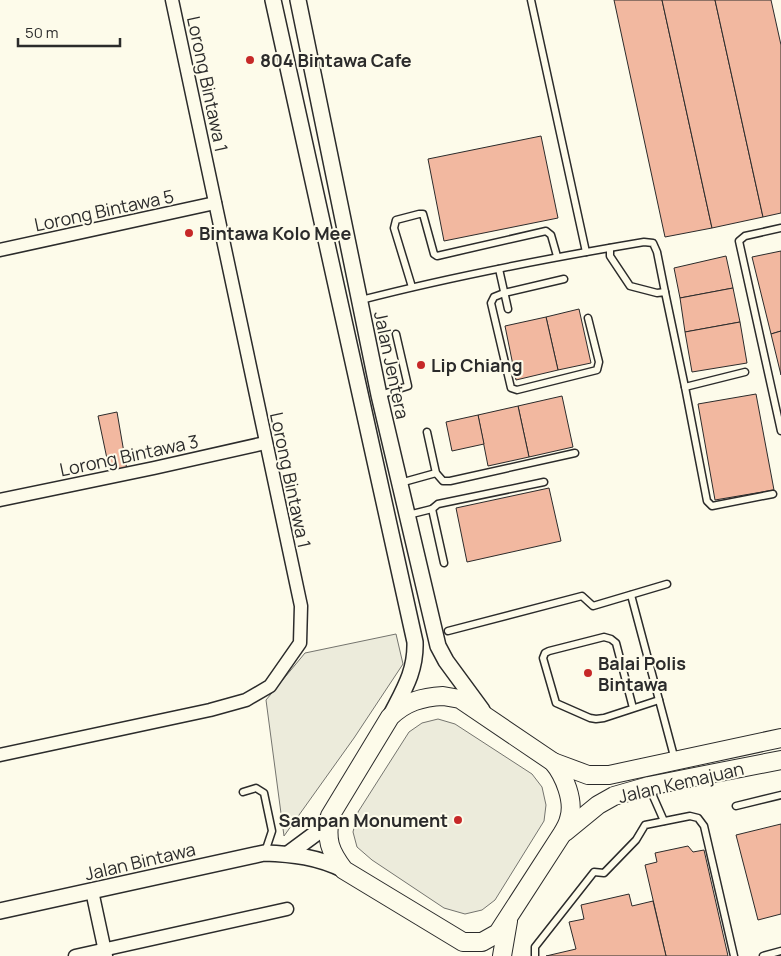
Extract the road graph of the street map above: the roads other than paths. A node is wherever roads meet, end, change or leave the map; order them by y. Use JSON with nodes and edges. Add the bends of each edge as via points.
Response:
{"nodes":[{"id":1,"x":172,"y":0,"type":"edge"},
{"id":2,"x":273,"y":0,"type":"edge"},
{"id":3,"x":531,"y":0,"type":"edge"},
{"id":4,"x":301,"y":1,"type":"edge"},
{"id":5,"x":215,"y":203,"type":"junction"},
{"id":6,"x":781,"y":228,"type":"edge"},
{"id":7,"x":610,"y":248,"type":"junction"},
{"id":8,"x":0,"y":250,"type":"edge"},
{"id":9,"x":586,"y":252,"type":"junction"},
{"id":10,"x":557,"y":256,"type":"junction"},
{"id":11,"x":498,"y":269,"type":"junction"},
{"id":12,"x":564,"y":279,"type":"dead end"},
{"id":13,"x":412,"y":287,"type":"junction"},
{"id":14,"x":665,"y":292,"type":"junction"},
{"id":15,"x":504,"y":293,"type":"junction"},
{"id":16,"x":360,"y":301,"type":"junction"},
{"id":17,"x":508,"y":309,"type":"dead end"},
{"id":18,"x":588,"y":318,"type":"dead end"},
{"id":19,"x":396,"y":334,"type":"dead end"},
{"id":20,"x":745,"y":372,"type":"dead end"},
{"id":21,"x":685,"y":387,"type":"junction"},
{"id":22,"x":378,"y":395,"type":"junction"},
{"id":23,"x":781,"y":431,"type":"edge"},
{"id":24,"x":427,"y":432,"type":"dead end"},
{"id":25,"x":265,"y":443,"type":"junction"},
{"id":26,"x":575,"y":453,"type":"dead end"},
{"id":27,"x":436,"y":473,"type":"junction"},
{"id":28,"x":400,"y":482,"type":"junction"},
{"id":29,"x":544,"y":482,"type":"dead end"},
{"id":30,"x":773,"y":494,"type":"dead end"},
{"id":31,"x":0,"y":500,"type":"edge"},
{"id":32,"x":432,"y":509,"type":"junction"},
{"id":33,"x":408,"y":514,"type":"junction"},
{"id":34,"x":444,"y":563,"type":"dead end"},
{"id":35,"x":666,"y":584,"type":"dead end"},
{"id":36,"x":631,"y":595,"type":"junction"},
{"id":37,"x":448,"y":630,"type":"dead end"},
{"id":38,"x":659,"y":700,"type":"junction"},
{"id":39,"x":633,"y":708,"type":"junction"},
{"id":40,"x":390,"y":717,"type":"junction"},
{"id":41,"x":491,"y":720,"type":"junction"},
{"id":42,"x":781,"y":738,"type":"edge"},
{"id":43,"x":0,"y":755,"type":"edge"},
{"id":44,"x":781,"y":760,"type":"edge"},
{"id":45,"x":553,"y":762,"type":"junction"},
{"id":46,"x":676,"y":762,"type":"junction"},
{"id":47,"x":781,"y":764,"type":"edge"},
{"id":48,"x":649,"y":786,"type":"junction"},
{"id":49,"x":243,"y":792,"type":"dead end"},
{"id":50,"x":781,"y":795,"type":"edge"},
{"id":51,"x":736,"y":806,"type":"dead end"},
{"id":52,"x":330,"y":816,"type":"junction"},
{"id":53,"x":664,"y":821,"type":"junction"},
{"id":54,"x":562,"y":834,"type":"junction"},
{"id":55,"x":264,"y":853,"type":"junction"},
{"id":56,"x":288,"y":854,"type":"junction"},
{"id":57,"x":344,"y":870,"type":"junction"},
{"id":58,"x":92,"y":891,"type":"junction"},
{"id":59,"x":0,"y":910,"type":"edge"},
{"id":60,"x":287,"y":910,"type":"dead end"},
{"id":61,"x":510,"y":915,"type":"junction"},
{"id":62,"x":446,"y":932,"type":"junction"},
{"id":63,"x":781,"y":952,"type":"edge"},
{"id":64,"x":105,"y":953,"type":"edge"},
{"id":65,"x":75,"y":956,"type":"edge"},
{"id":66,"x":468,"y":956,"type":"edge"},
{"id":67,"x":502,"y":956,"type":"edge"},
{"id":68,"x":535,"y":956,"type":"edge"},
{"id":69,"x":734,"y":956,"type":"edge"},
{"id":70,"x":763,"y":956,"type":"edge"}],
"edges":[{"from":1,"to":5,"type":"street","name":"Lorong Bintawa 1"},
{"from":2,"to":40,"type":"street","name":"Jalan Jentera","via":[[415,642],[416,658],[412,673]]},
{"from":3,"to":9,"type":"lane"},
{"from":4,"to":16,"type":"street","name":"Jalan Jentera"},
{"from":5,"to":8,"type":"street","name":"Lorong Bintawa 5"},
{"from":5,"to":25,"type":"street","name":"Lorong Bintawa 1"},
{"from":6,"to":23,"type":"lane","via":[[745,236],[739,242]]},
{"from":7,"to":9,"type":"lane"},
{"from":7,"to":14,"type":"lane","via":[[610,256],[630,286]]},
{"from":7,"to":14,"type":"lane","via":[[653,243]]},
{"from":9,"to":10,"type":"lane"},
{"from":10,"to":11,"type":"lane"},
{"from":10,"to":13,"type":"lane","via":[[551,234],[546,231],[437,256],[423,214],[419,214],[396,220],[394,228]]},
{"from":11,"to":13,"type":"lane"},
{"from":11,"to":15,"type":"lane"},
{"from":12,"to":15,"type":"lane"},
{"from":13,"to":16,"type":"lane"},
{"from":14,"to":21,"type":"lane"},
{"from":15,"to":17,"type":"lane"},
{"from":15,"to":18,"type":"lane","via":[[491,303],[511,388],[517,390],[597,370],[599,362]]},
{"from":16,"to":22,"type":"street","name":"Jalan Jentera"},
{"from":19,"to":22,"type":"lane","via":[[408,386]]},
{"from":20,"to":21,"type":"lane"},
{"from":21,"to":30,"type":"lane","via":[[707,501],[712,506]]},
{"from":22,"to":28,"type":"street","name":"Jalan Jentera"},
{"from":24,"to":27,"type":"lane"},
{"from":25,"to":31,"type":"street","name":"Lorong Bintawa 3"},
{"from":25,"to":43,"type":"street","name":"Lorong Bintawa 1","via":[[301,606],[300,643],[270,686],[246,700],[210,710]]},
{"from":26,"to":27,"type":"lane","via":[[450,481],[443,481]]},
{"from":27,"to":28,"type":"lane"},
{"from":28,"to":33,"type":"street","name":"Jalan Jentera"},
{"from":29,"to":32,"type":"lane","via":[[438,504]]},
{"from":32,"to":33,"type":"lane"},
{"from":32,"to":34,"type":"lane"},
{"from":33,"to":41,"type":"street","name":"Jalan Jentera","via":[[438,646],[470,696]]},
{"from":35,"to":36,"type":"lane"},
{"from":36,"to":37,"type":"lane","via":[[593,606],[582,596]]},
{"from":36,"to":38,"type":"lane"},
{"from":38,"to":39,"type":"lane"},
{"from":38,"to":46,"type":"lane"},
{"from":39,"to":39,"type":"lane","via":[[596,719],[560,706],[556,703],[544,654],[604,637],[611,639],[616,643]]},
{"from":40,"to":41,"type":"main road","via":[[398,708],[411,702],[443,696],[460,699]]},
{"from":40,"to":52,"type":"main road"},
{"from":41,"to":45,"type":"main road"},
{"from":42,"to":46,"type":"main road","name":"Jalan Kemajuan"},
{"from":44,"to":47,"type":"lane"},
{"from":44,"to":48,"type":"main road","name":"Jalan Kemajuan"},
{"from":45,"to":46,"type":"main road","name":"Jalan Kemajuan","via":[[588,775],[609,775]]},
{"from":45,"to":54,"type":"main road","via":[[561,772],[570,805],[570,818]]},
{"from":48,"to":53,"type":"lane"},
{"from":48,"to":54,"type":"main road","name":"Jalan Kemajuan","via":[[614,796]]},
{"from":49,"to":55,"type":"lane","via":[[256,788],[264,794],[272,831]]},
{"from":50,"to":51,"type":"lane"},
{"from":52,"to":56,"type":"street","via":[[319,831]]},
{"from":52,"to":57,"type":"main road","via":[[328,843]]},
{"from":53,"to":68,"type":"lane","via":[[645,825],[636,840],[604,873],[594,872],[535,947]]},
{"from":53,"to":69,"type":"lane","via":[[690,816],[698,818],[704,826]]},
{"from":54,"to":61,"type":"main road"},
{"from":55,"to":56,"type":"street","name":"Jalan Bintawa"},
{"from":55,"to":58,"type":"street","name":"Jalan Bintawa"},
{"from":56,"to":57,"type":"street","name":"Jalan Bintawa","via":[[316,858]]},
{"from":57,"to":62,"type":"main road"},
{"from":58,"to":59,"type":"street","name":"Jalan Bintawa"},
{"from":58,"to":64,"type":"street"},
{"from":60,"to":64,"type":"street"},
{"from":61,"to":62,"type":"main road","via":[[498,933],[482,942],[463,942]]},
{"from":61,"to":67,"type":"main road"},
{"from":62,"to":66,"type":"main road"},
{"from":63,"to":70,"type":"lane"},
{"from":64,"to":65,"type":"street"}]}
